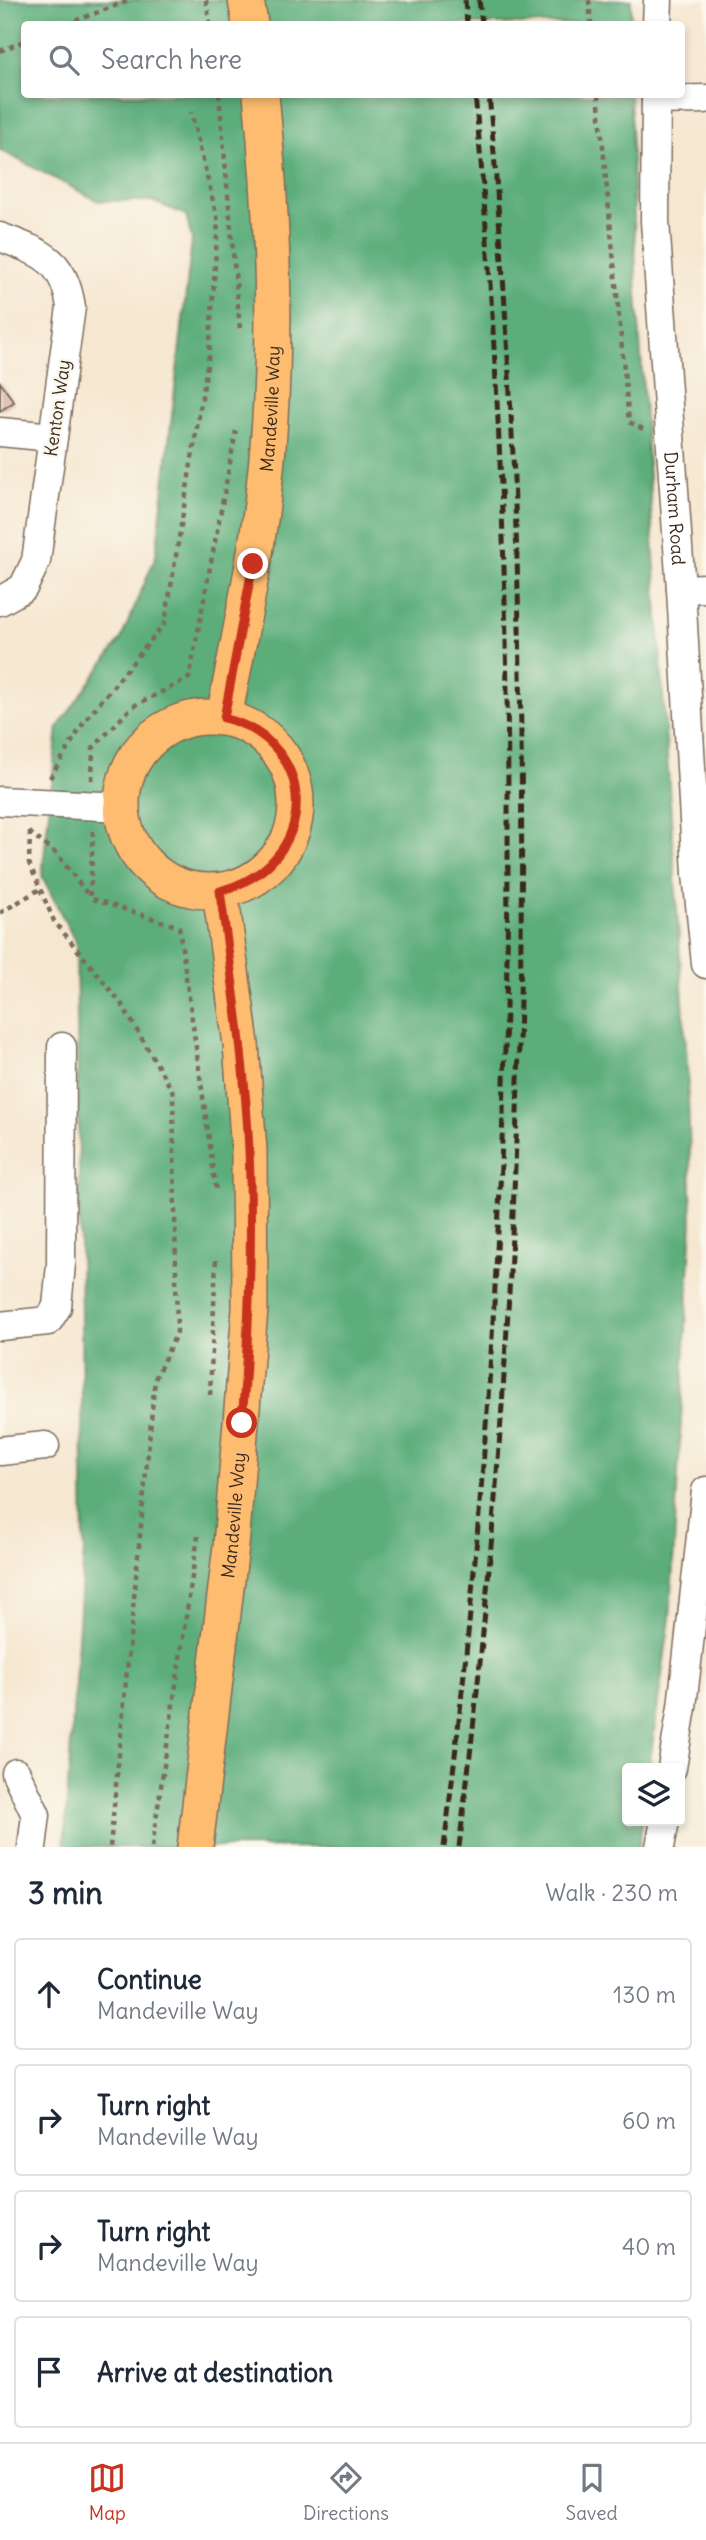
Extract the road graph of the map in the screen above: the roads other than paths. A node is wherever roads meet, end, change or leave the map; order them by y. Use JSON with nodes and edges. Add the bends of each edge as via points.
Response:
{"nodes":[{"id":1,"x":247,"y":0,"type":"edge"},
{"id":2,"x":658,"y":0,"type":"edge"},
{"id":3,"x":250,"y":21,"type":"edge"},
{"id":4,"x":657,"y":21,"type":"edge"},
{"id":5,"x":261,"y":98,"type":"edge"},
{"id":6,"x":656,"y":98,"type":"edge"},
{"id":7,"x":681,"y":98,"type":"edge"},
{"id":8,"x":706,"y":99,"type":"edge"},
{"id":9,"x":0,"y":237,"type":"edge"},
{"id":10,"x":0,"y":432,"type":"edge"},
{"id":11,"x":53,"y":437,"type":"junction"},
{"id":12,"x":694,"y":589,"type":"edge"},
{"id":13,"x":0,"y":601,"type":"edge"},
{"id":14,"x":224,"y":718,"type":"junction"},
{"id":15,"x":0,"y":801,"type":"edge"},
{"id":16,"x":107,"y":807,"type":"junction"},
{"id":17,"x":220,"y":891,"type":"junction"},
{"id":18,"x":706,"y":964,"type":"edge"},
{"id":19,"x":62,"y":1047,"type":"dead end"},
{"id":20,"x":0,"y":1326,"type":"edge"},
{"id":21,"x":45,"y":1446,"type":"dead end"},
{"id":22,"x":0,"y":1451,"type":"edge"},
{"id":23,"x":706,"y":1491,"type":"edge"},
{"id":24,"x":673,"y":1763,"type":"edge"},
{"id":25,"x":16,"y":1773,"type":"dead end"},
{"id":26,"x":664,"y":1826,"type":"edge"},
{"id":27,"x":32,"y":1847,"type":"edge"},
{"id":28,"x":195,"y":1847,"type":"edge"},
{"id":29,"x":660,"y":1847,"type":"edge"}],
"edges":[{"from":1,"to":3,"type":"main road"},
{"from":2,"to":4,"type":"street"},
{"from":5,"to":14,"type":"main road","name":"Mandeville Way","via":[[269,184],[270,419],[257,538]]},
{"from":6,"to":12,"type":"street","name":"Durham Road","via":[[655,221],[669,442]]},
{"from":7,"to":8,"type":"street"},
{"from":9,"to":11,"type":"street","name":"Kenton Way","via":[[35,250],[57,265],[68,284],[71,307]]},
{"from":10,"to":11,"type":"street"},
{"from":11,"to":13,"type":"street","name":"Kenton Way","via":[[36,561],[23,588]]},
{"from":12,"to":18,"type":"street","name":"Durham Road","via":[[697,874]]},
{"from":14,"to":16,"type":"main road","via":[[183,721],[147,742]]},
{"from":14,"to":17,"type":"main road","via":[[250,727],[271,743],[295,786],[296,809],[280,855],[262,874]]},
{"from":15,"to":16,"type":"street"},
{"from":16,"to":17,"type":"main road","via":[[141,859],[160,877],[180,887]]},
{"from":17,"to":28,"type":"main road","name":"Mandeville Way","via":[[241,1044],[249,1151],[250,1309],[231,1546]]},
{"from":19,"to":20,"type":"street","via":[[57,1307],[47,1321]]},
{"from":21,"to":22,"type":"street"},
{"from":23,"to":24,"type":"street"},
{"from":25,"to":27,"type":"street","via":[[36,1815]]},
{"from":26,"to":29,"type":"street"}]}
